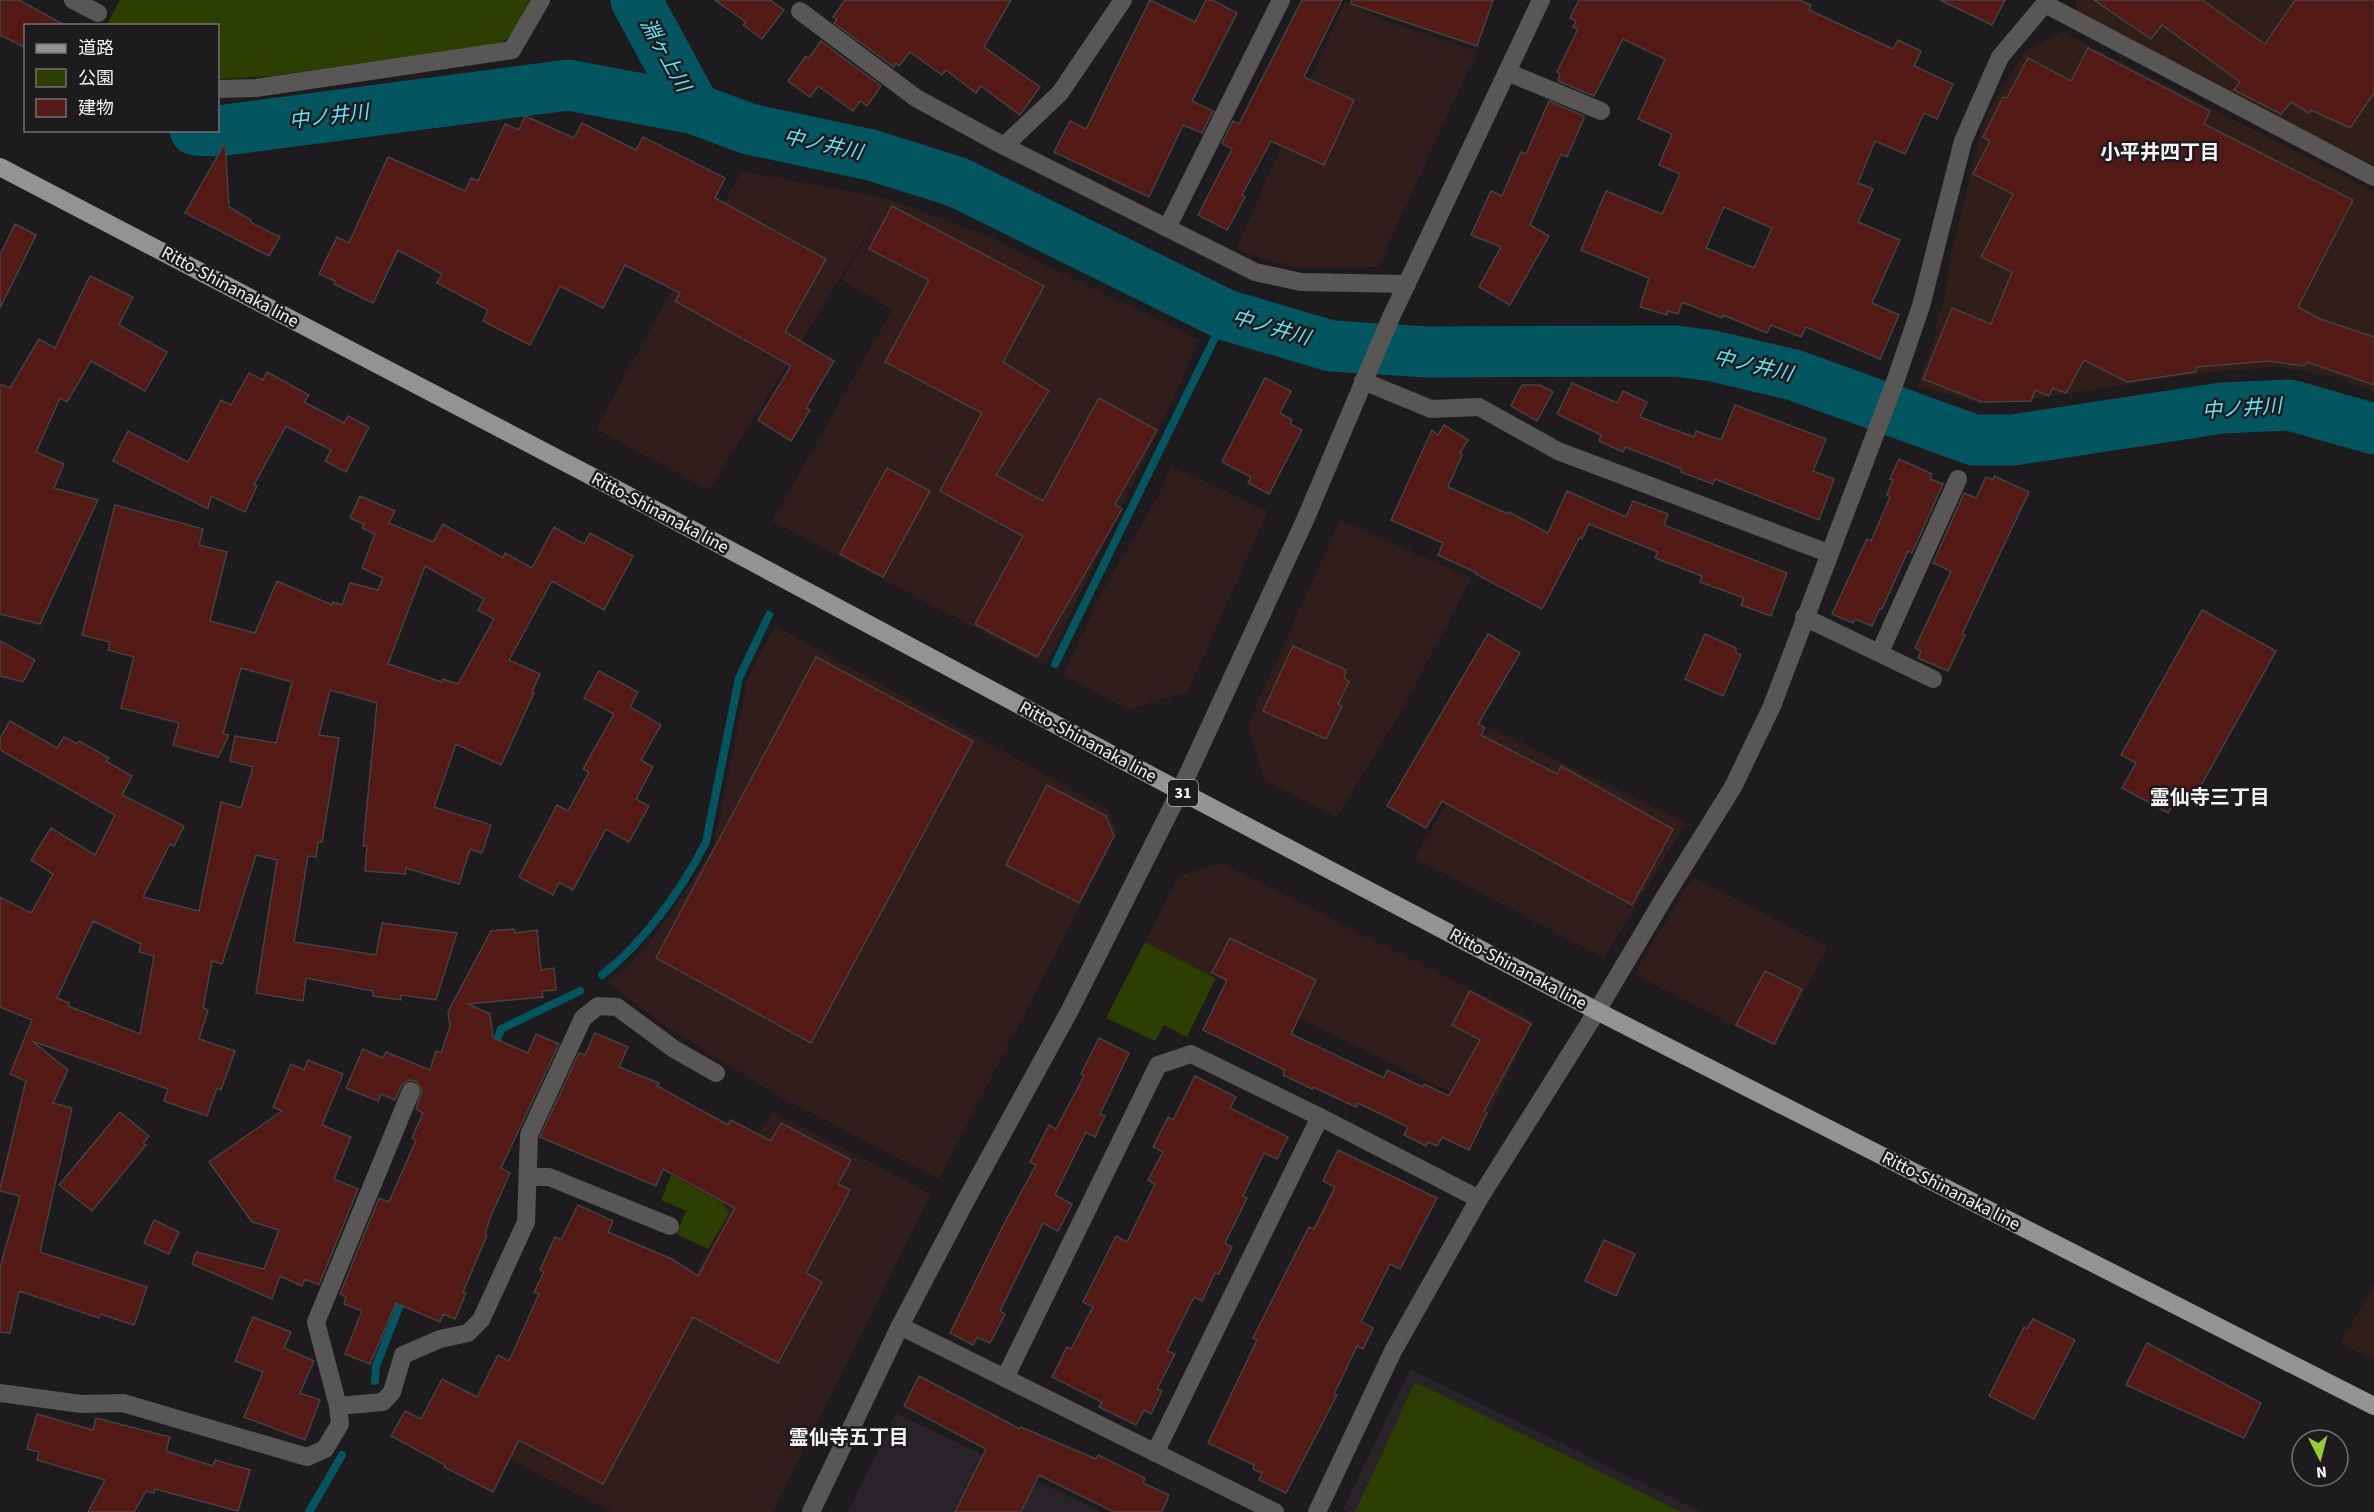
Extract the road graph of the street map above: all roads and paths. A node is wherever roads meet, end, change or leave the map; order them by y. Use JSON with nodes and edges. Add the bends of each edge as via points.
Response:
{"nodes":[{"id":1,"x":73,"y":0,"type":"edge"},
{"id":2,"x":540,"y":0,"type":"edge"},
{"id":3,"x":1123,"y":0,"type":"edge"},
{"id":4,"x":1281,"y":0,"type":"edge"},
{"id":5,"x":1541,"y":0,"type":"edge"},
{"id":6,"x":2046,"y":2,"type":"edge"},
{"id":7,"x":800,"y":11,"type":"dead end"},
{"id":8,"x":98,"y":13,"type":"edge"},
{"id":9,"x":1507,"y":72,"type":"junction"},
{"id":10,"x":219,"y":89,"type":"edge"},
{"id":11,"x":1601,"y":111,"type":"dead end"},
{"id":12,"x":1004,"y":146,"type":"junction"},
{"id":13,"x":0,"y":167,"type":"edge"},
{"id":14,"x":2374,"y":177,"type":"edge"},
{"id":15,"x":1167,"y":228,"type":"junction"},
{"id":16,"x":1407,"y":284,"type":"junction"},
{"id":17,"x":1364,"y":379,"type":"junction"},
{"id":18,"x":1958,"y":479,"type":"dead end"},
{"id":19,"x":1828,"y":554,"type":"junction"},
{"id":20,"x":1804,"y":617,"type":"junction"},
{"id":21,"x":1880,"y":652,"type":"junction"},
{"id":22,"x":1933,"y":679,"type":"dead end"},
{"id":23,"x":1180,"y":791,"type":"junction"},
{"id":24,"x":1598,"y":1011,"type":"junction"},
{"id":25,"x":716,"y":1073,"type":"dead end"},
{"id":26,"x":411,"y":1090,"type":"dead end"},
{"id":27,"x":1320,"y":1117,"type":"junction"},
{"id":28,"x":528,"y":1177,"type":"junction"},
{"id":29,"x":1479,"y":1199,"type":"junction"},
{"id":30,"x":670,"y":1226,"type":"dead end"},
{"id":31,"x":900,"y":1326,"type":"junction"},
{"id":32,"x":1005,"y":1378,"type":"junction"},
{"id":33,"x":0,"y":1394,"type":"edge"},
{"id":34,"x":338,"y":1406,"type":"junction"},
{"id":35,"x":2374,"y":1406,"type":"edge"},
{"id":36,"x":1155,"y":1453,"type":"junction"},
{"id":37,"x":811,"y":1512,"type":"edge"},
{"id":38,"x":1275,"y":1512,"type":"edge"},
{"id":39,"x":1317,"y":1512,"type":"edge"}],
"edges":[{"from":1,"to":8,"type":"street"},
{"from":2,"to":10,"type":"street","via":[[512,51],[256,88]]},
{"from":3,"to":12,"type":"street","via":[[1060,93]]},
{"from":4,"to":15,"type":"street"},
{"from":5,"to":9,"type":"street"},
{"from":6,"to":14,"type":"street"},
{"from":6,"to":19,"type":"street","via":[[2000,57],[1963,141],[1921,306]]},
{"from":7,"to":12,"type":"street","via":[[916,98]]},
{"from":9,"to":11,"type":"street"},
{"from":9,"to":16,"type":"street"},
{"from":12,"to":15,"type":"street"},
{"from":13,"to":23,"type":"main road","name":"Ritto-Shinanaka line","number":"31","via":[[614,488]]},
{"from":15,"to":16,"type":"street","via":[[1255,272],[1300,282]]},
{"from":16,"to":17,"type":"street"},
{"from":17,"to":19,"type":"street","via":[[1431,409],[1479,407],[1558,451]]},
{"from":17,"to":23,"type":"street","via":[[1305,520]]},
{"from":18,"to":21,"type":"street"},
{"from":19,"to":20,"type":"street"},
{"from":20,"to":21,"type":"street"},
{"from":20,"to":24,"type":"street","via":[[1772,706],[1733,787]]},
{"from":21,"to":22,"type":"street"},
{"from":23,"to":24,"type":"main road","name":"Ritto-Shinanaka line","number":"31"},
{"from":23,"to":31,"type":"street","via":[[1070,1010]]},
{"from":24,"to":29,"type":"street"},
{"from":24,"to":35,"type":"main road","name":"Ritto-Shinanaka line","number":"31"},
{"from":25,"to":28,"type":"street","via":[[674,1049],[617,1007],[598,1006],[583,1018],[530,1135]]},
{"from":26,"to":34,"type":"street","via":[[316,1322]]},
{"from":27,"to":29,"type":"street"},
{"from":27,"to":32,"type":"street","via":[[1191,1054],[1158,1065]]},
{"from":27,"to":36,"type":"street"},
{"from":28,"to":30,"type":"street","via":[[549,1177]]},
{"from":28,"to":34,"type":"street","via":[[526,1222],[482,1320],[468,1333],[403,1354],[392,1392],[382,1402]]},
{"from":29,"to":39,"type":"street","via":[[1394,1351]]},
{"from":31,"to":32,"type":"street"},
{"from":31,"to":37,"type":"street"},
{"from":32,"to":36,"type":"street"},
{"from":33,"to":34,"type":"street","via":[[81,1404],[123,1403],[307,1456],[325,1449],[340,1424]]},
{"from":36,"to":38,"type":"street"}]}
